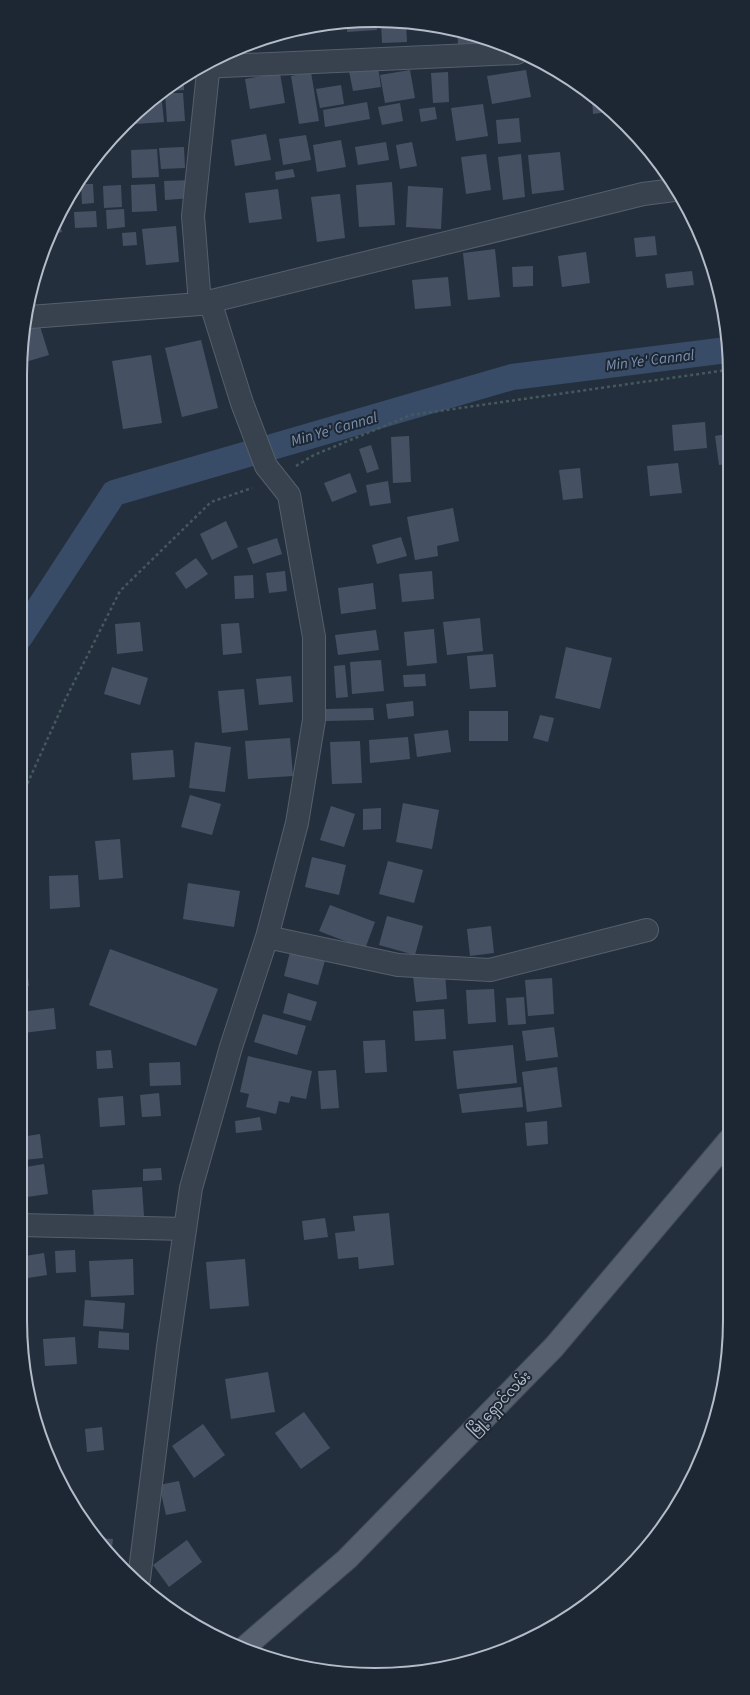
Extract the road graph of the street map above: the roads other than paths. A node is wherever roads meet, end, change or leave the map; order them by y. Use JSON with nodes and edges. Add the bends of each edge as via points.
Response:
{"nodes":[{"id":1,"x":509,"y":53,"type":"edge"},
{"id":2,"x":218,"y":65,"type":"edge"},
{"id":3,"x":205,"y":72,"type":"edge"},
{"id":4,"x":669,"y":190,"type":"edge"},
{"id":5,"x":205,"y":302,"type":"junction"},
{"id":6,"x":32,"y":317,"type":"edge"},
{"id":7,"x":647,"y":930,"type":"dead end"},
{"id":8,"x":267,"y":937,"type":"junction"},
{"id":9,"x":723,"y":1147,"type":"edge"},
{"id":10,"x":27,"y":1225,"type":"edge"},
{"id":11,"x":185,"y":1229,"type":"junction"},
{"id":12,"x":139,"y":1576,"type":"edge"},
{"id":13,"x":248,"y":1644,"type":"edge"}],
"edges":[{"from":1,"to":2,"type":"street"},
{"from":3,"to":5,"type":"street","via":[[193,216]]},
{"from":4,"to":5,"type":"street","via":[[643,194]]},
{"from":5,"to":6,"type":"street"},
{"from":5,"to":8,"type":"street","via":[[242,403],[271,472],[289,495],[314,637],[314,720],[297,823]]},
{"from":7,"to":8,"type":"street","via":[[490,970],[398,965]]},
{"from":8,"to":11,"type":"street","via":[[231,1047],[193,1180]]},
{"from":9,"to":13,"type":"main road","name":"မြို့ရှောင်လမ်း","via":[[554,1347],[347,1559]]},
{"from":10,"to":11,"type":"street"},
{"from":11,"to":12,"type":"street"}]}
